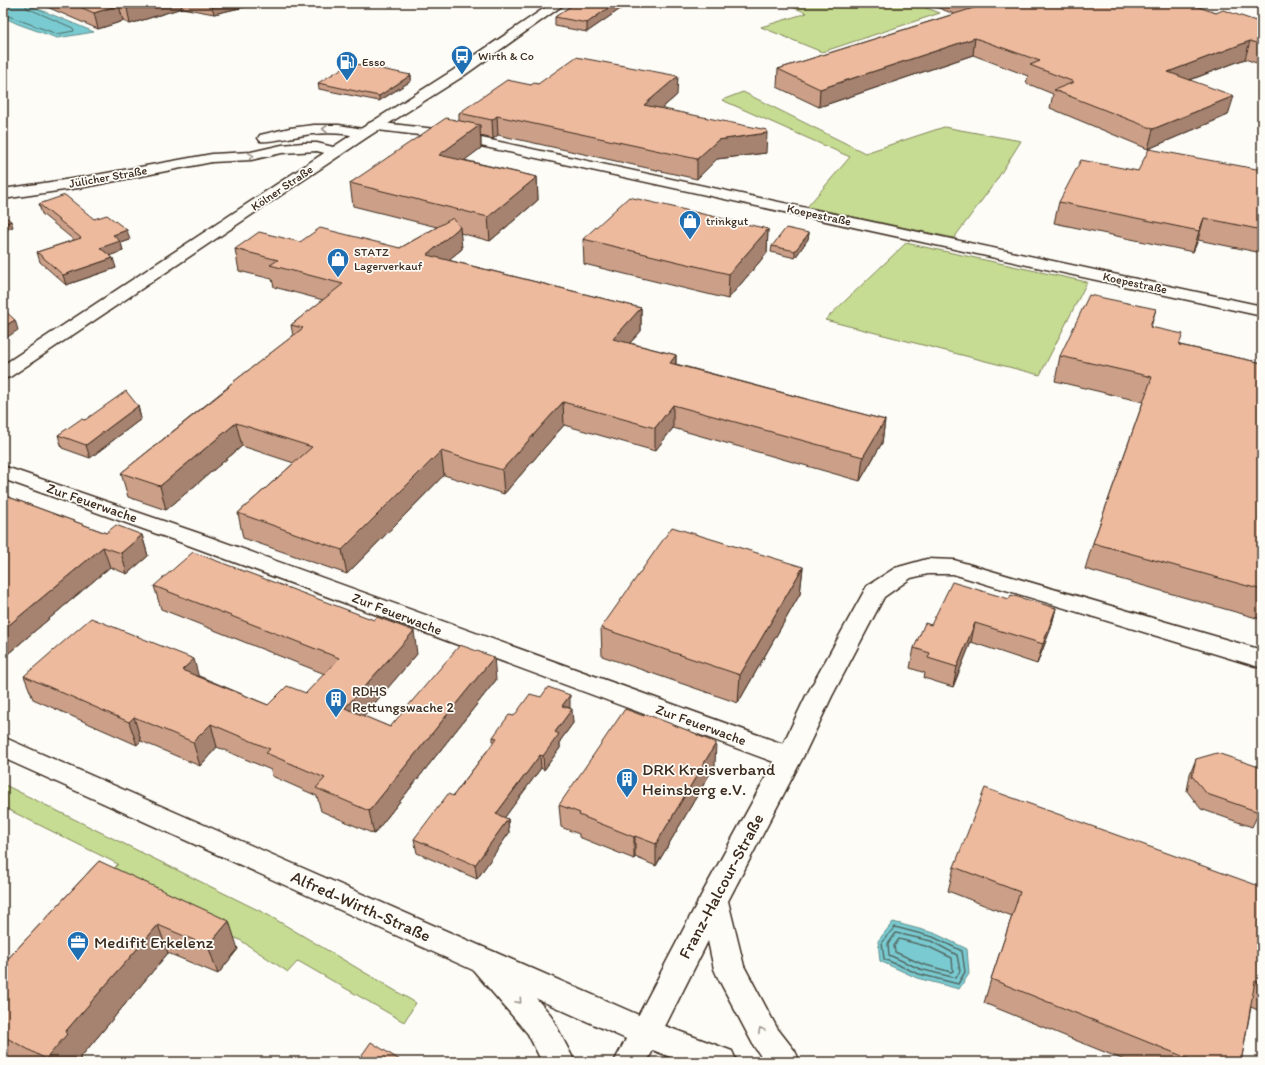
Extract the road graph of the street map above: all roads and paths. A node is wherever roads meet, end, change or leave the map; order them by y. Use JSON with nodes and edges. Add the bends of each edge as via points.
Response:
{"nodes":[{"id":1,"x":560,"y":3,"type":"edge"},
{"id":2,"x":369,"y":129,"type":"junction"},
{"id":3,"x":336,"y":152,"type":"junction"},
{"id":4,"x":212,"y":158,"type":"junction"},
{"id":5,"x":3,"y":194,"type":"edge"},
{"id":6,"x":1262,"y":311,"type":"edge"},
{"id":7,"x":5,"y":369,"type":"edge"},
{"id":8,"x":3,"y":472,"type":"edge"},
{"id":9,"x":1262,"y":659,"type":"edge"},
{"id":10,"x":3,"y":747,"type":"edge"},
{"id":11,"x":790,"y":757,"type":"junction"},
{"id":12,"x":713,"y":900,"type":"junction"},
{"id":13,"x":484,"y":961,"type":"junction"},
{"id":14,"x":646,"y":1033,"type":"junction"},
{"id":15,"x":559,"y":1062,"type":"edge"},
{"id":16,"x":630,"y":1062,"type":"edge"},
{"id":17,"x":721,"y":1062,"type":"edge"},
{"id":18,"x":784,"y":1062,"type":"edge"}],
"edges":[{"from":1,"to":2,"type":"street","name":"Kölner Straße","via":[[457,74]]},
{"from":2,"to":3,"type":"street","name":"Kölner Straße"},
{"from":2,"to":4,"type":"street","name":"Jülicher Straße","one_way":true,"via":[[312,128],[227,148]]},
{"from":2,"to":6,"type":"street","name":"Koepestraße","via":[[451,135]]},
{"from":4,"to":3,"type":"street","name":"Jülicher Straße","one_way":true,"via":[[251,156],[303,147],[317,147]]},
{"from":3,"to":7,"type":"street","name":"Kölner Straße"},
{"from":4,"to":5,"type":"street","name":"Jülicher Straße","via":[[85,182]]},
{"from":8,"to":11,"type":"street","name":"Zur Feuerwache"},
{"from":9,"to":11,"type":"street","name":"Franz-Halcour-Straße","via":[[954,567],[927,566],[903,573],[875,592],[819,696]]},
{"from":10,"to":13,"type":"street","name":"Alfred-Wirth-Straße"},
{"from":11,"to":12,"type":"street","name":"Franz-Halcour-Straße"},
{"from":12,"to":14,"type":"street","name":"Franz-Halcour-Straße"},
{"from":18,"to":12,"type":"street","one_way":true,"via":[[766,1038],[729,969]]},
{"from":13,"to":14,"type":"street","name":"Alfred-Wirth-Straße"},
{"from":13,"to":15,"type":"street","one_way":true,"via":[[539,1024]]},
{"from":14,"to":16,"type":"street","name":"Franz-Halcour-Straße"},
{"from":14,"to":17,"type":"street","name":"Alfred-Wirth-Straße"}]}
